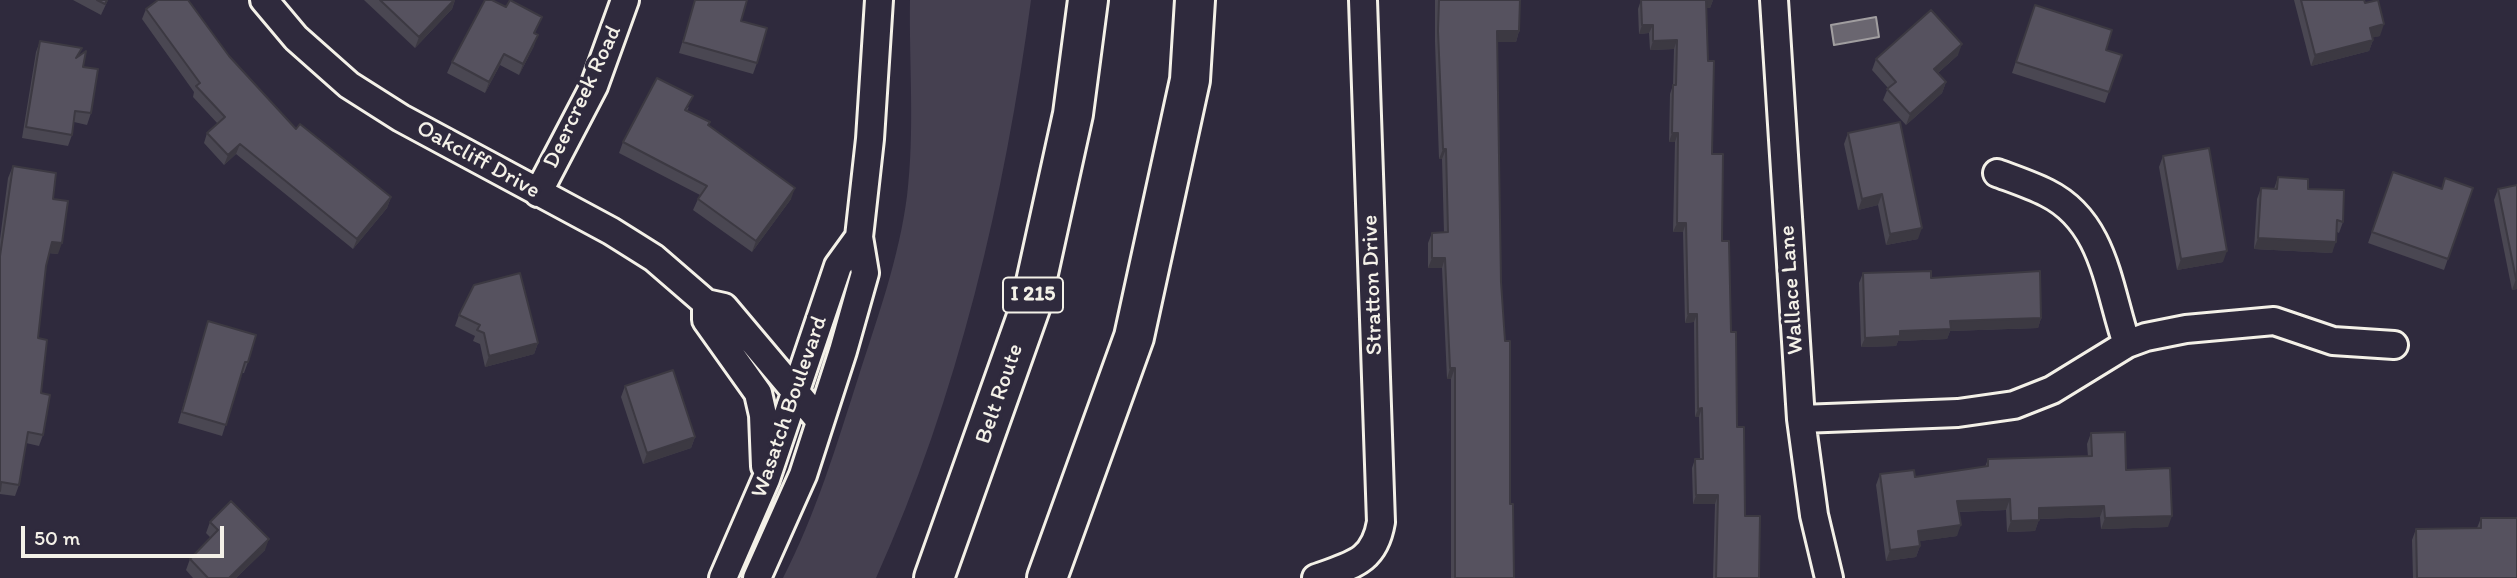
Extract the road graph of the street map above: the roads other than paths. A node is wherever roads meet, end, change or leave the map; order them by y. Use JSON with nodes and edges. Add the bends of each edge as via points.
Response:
{"nodes":[{"id":1,"x":264,"y":0,"type":"edge"},
{"id":2,"x":625,"y":0,"type":"edge"},
{"id":3,"x":878,"y":0,"type":"edge"},
{"id":4,"x":1088,"y":0,"type":"edge"},
{"id":5,"x":1195,"y":0,"type":"edge"},
{"id":6,"x":1363,"y":0,"type":"edge"},
{"id":7,"x":1774,"y":0,"type":"edge"},
{"id":8,"x":1997,"y":173,"type":"dead end"},
{"id":9,"x":538,"y":193,"type":"junction"},
{"id":10,"x":859,"y":237,"type":"junction"},
{"id":11,"x":706,"y":303,"type":"junction"},
{"id":12,"x":1134,"y":337,"type":"junction"},
{"id":13,"x":2127,"y":344,"type":"junction"},
{"id":14,"x":2394,"y":345,"type":"dead end"},
{"id":15,"x":797,"y":393,"type":"junction"},
{"id":16,"x":1801,"y":419,"type":"junction"},
{"id":17,"x":820,"y":421,"type":"junction"},
{"id":18,"x":766,"y":479,"type":"junction"},
{"id":19,"x":1360,"y":570,"type":"edge"},
{"id":20,"x":723,"y":578,"type":"edge"},
{"id":21,"x":757,"y":578,"type":"edge"},
{"id":22,"x":934,"y":578,"type":"edge"},
{"id":23,"x":1047,"y":578,"type":"edge"},
{"id":24,"x":1071,"y":578,"type":"edge"},
{"id":25,"x":1316,"y":578,"type":"edge"},
{"id":26,"x":1829,"y":578,"type":"edge"}],
"edges":[{"from":1,"to":9,"type":"street","name":"Oakcliff Drive","via":[[296,38],[349,85]]},
{"from":2,"to":9,"type":"street","name":"Deercreek Road","via":[[594,86]]},
{"from":3,"to":10,"type":"street","name":"Wasatch Boulevard"},
{"from":4,"to":22,"type":"highway","name":"Belt Route","number":"I 215","via":[[1073,114],[1031,305]]},
{"from":5,"to":12,"type":"highway","via":[[1190,80]]},
{"from":6,"to":19,"type":"street","name":"Stratton Drive","via":[[1382,511],[1376,544]]},
{"from":7,"to":16,"type":"street","name":"Wallace Lane"},
{"from":8,"to":13,"type":"street","via":[[2048,194],[2084,225],[2102,256]]},
{"from":9,"to":11,"type":"street","name":"Oakcliff Drive","via":[[654,258]]},
{"from":10,"to":15,"type":"street","name":"Wasatch Boulevard","via":[[838,266]]},
{"from":10,"to":17,"type":"street","name":"Wasatch Boulevard","via":[[865,273]]},
{"from":11,"to":15,"type":"street","name":"Oakcliff Drive","via":[[724,306]]},
{"from":11,"to":18,"type":"street","via":[[706,320],[758,393]]},
{"from":12,"to":23,"type":"highway"},
{"from":12,"to":24,"type":"highway"},
{"from":13,"to":14,"type":"street","via":[[2165,332],[2262,320],[2333,341]]},
{"from":13,"to":16,"type":"street","via":[[2052,390],[2014,405],[1968,412]]},
{"from":15,"to":17,"type":"street","name":"Oakcliff Drive"},
{"from":15,"to":18,"type":"street","name":"Wasatch Boulevard"},
{"from":16,"to":26,"type":"street","name":"Wallace Lane","via":[[1814,514]]},
{"from":17,"to":21,"type":"street","name":"Wasatch Boulevard","via":[[803,475]]},
{"from":18,"to":20,"type":"street","name":"Wasatch Boulevard"},
{"from":19,"to":25,"type":"street","name":"Stratton Drive"}]}
